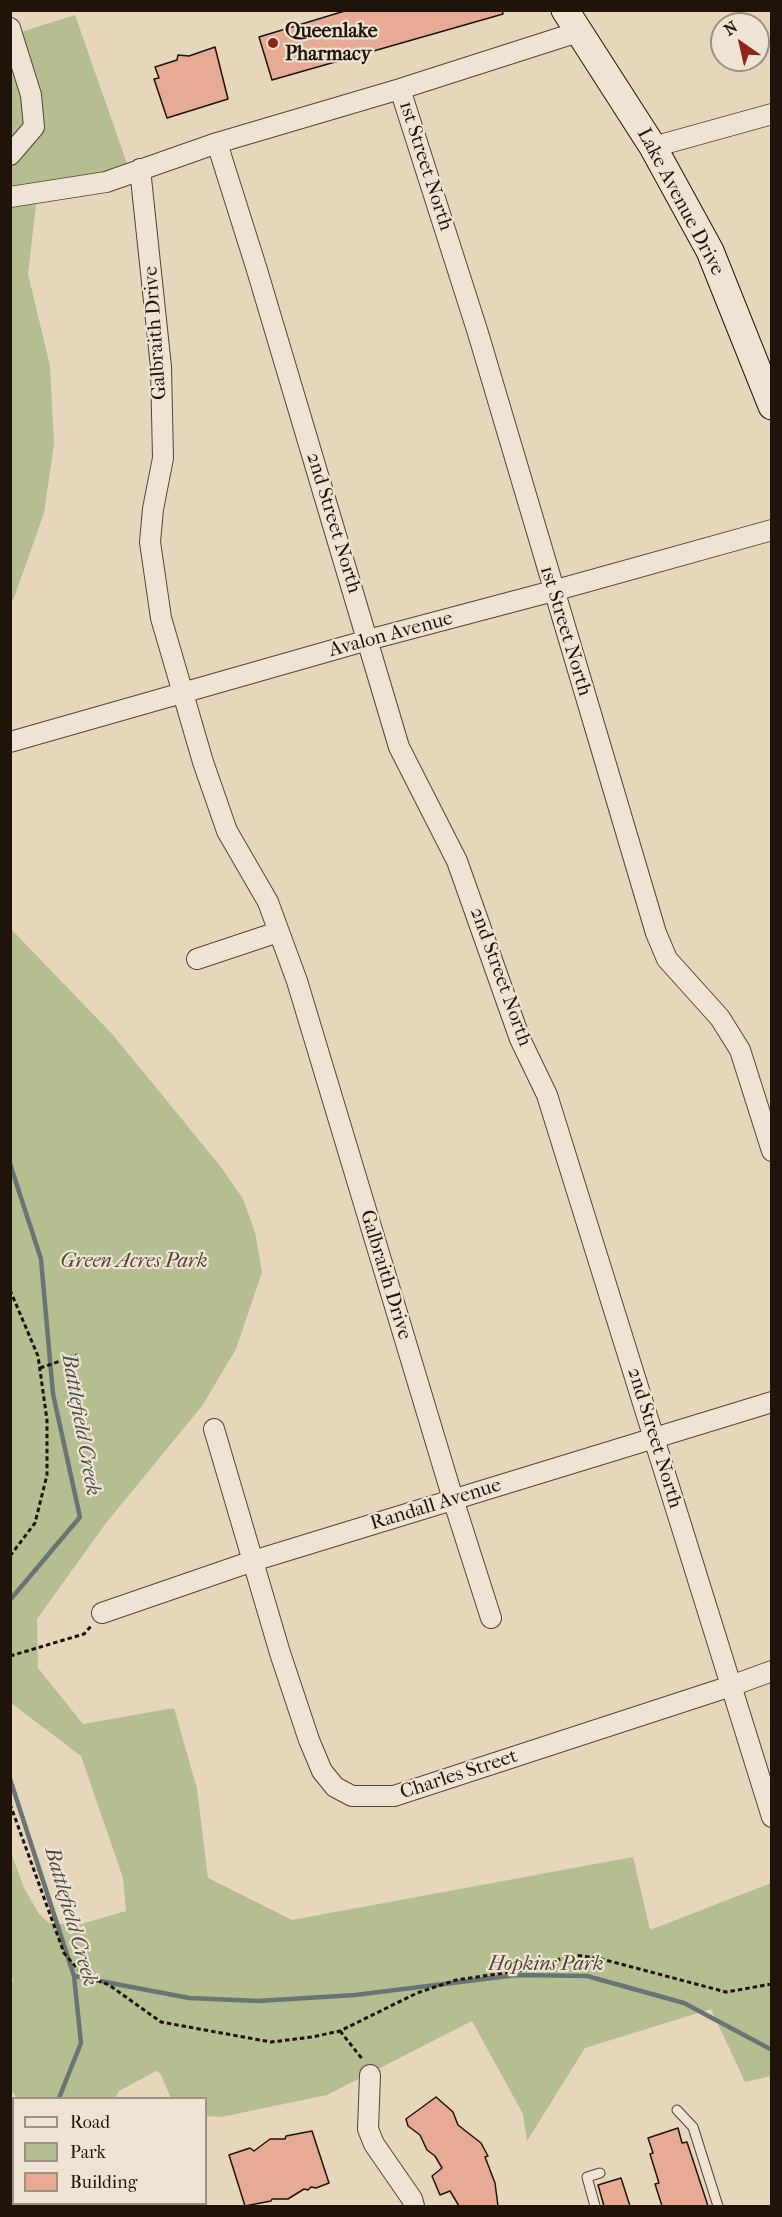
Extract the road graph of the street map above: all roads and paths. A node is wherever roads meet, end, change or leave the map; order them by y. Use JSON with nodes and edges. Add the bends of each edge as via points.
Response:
{"nodes":[{"id":1,"x":571,"y":21,"type":"edge"},
{"id":2,"x":10,"y":28,"type":"edge"},
{"id":3,"x":400,"y":89,"type":"junction"},
{"id":4,"x":771,"y":114,"type":"edge"},
{"id":5,"x":217,"y":143,"type":"junction"},
{"id":6,"x":653,"y":147,"type":"junction"},
{"id":7,"x":10,"y":155,"type":"edge"},
{"id":8,"x":140,"y":169,"type":"junction"},
{"id":9,"x":10,"y":197,"type":"edge"},
{"id":10,"x":771,"y":406,"type":"edge"},
{"id":11,"x":771,"y":530,"type":"edge"},
{"id":12,"x":553,"y":591,"type":"junction"},
{"id":13,"x":368,"y":640,"type":"junction"},
{"id":14,"x":184,"y":693,"type":"junction"},
{"id":15,"x":10,"y":742,"type":"edge"},
{"id":16,"x":278,"y":932,"type":"junction"},
{"id":17,"x":197,"y":958,"type":"dead end"},
{"id":18,"x":771,"y":1151,"type":"edge"},
{"id":19,"x":10,"y":1290,"type":"edge"},
{"id":20,"x":78,"y":1355,"type":"dead end"},
{"id":21,"x":40,"y":1368,"type":"junction"},
{"id":22,"x":771,"y":1402,"type":"edge"},
{"id":23,"x":214,"y":1429,"type":"dead end"},
{"id":24,"x":653,"y":1438,"type":"junction"},
{"id":25,"x":453,"y":1499,"type":"junction"},
{"id":26,"x":10,"y":1556,"type":"edge"},
{"id":27,"x":253,"y":1561,"type":"junction"},
{"id":28,"x":102,"y":1612,"type":"joint"},
{"id":29,"x":491,"y":1618,"type":"dead end"},
{"id":30,"x":10,"y":1656,"type":"edge"},
{"id":31,"x":771,"y":1671,"type":"edge"},
{"id":32,"x":731,"y":1686,"type":"junction"},
{"id":33,"x":10,"y":1804,"type":"edge"},
{"id":34,"x":771,"y":1817,"type":"edge"},
{"id":35,"x":771,"y":1984,"type":"edge"},
{"id":36,"x":340,"y":2031,"type":"junction"},
{"id":37,"x":370,"y":2075,"type":"joint"},
{"id":38,"x":677,"y":2110,"type":"dead end"},
{"id":39,"x":600,"y":2173,"type":"dead end"},
{"id":40,"x":414,"y":2206,"type":"edge"},
{"id":41,"x":595,"y":2206,"type":"edge"},
{"id":42,"x":718,"y":2206,"type":"edge"}],
"edges":[{"from":1,"to":3,"type":"street"},
{"from":1,"to":6,"type":"street","name":"Lake Avenue Drive"},
{"from":2,"to":7,"type":"street","via":[[31,95],[34,127]]},
{"from":3,"to":5,"type":"street"},
{"from":3,"to":12,"type":"street","name":"1st Street North","via":[[478,333]]},
{"from":4,"to":6,"type":"street"},
{"from":5,"to":8,"type":"street"},
{"from":5,"to":13,"type":"street","name":"2nd Street North"},
{"from":6,"to":10,"type":"street","name":"Lake Avenue Drive","via":[[710,251]]},
{"from":8,"to":9,"type":"street","via":[[106,182]]},
{"from":8,"to":14,"type":"street","name":"Galbraith Drive","via":[[161,367],[163,458],[150,542],[161,618]]},
{"from":11,"to":12,"type":"street","name":"Avalon Avenue"},
{"from":12,"to":13,"type":"street","name":"Avalon Avenue"},
{"from":12,"to":18,"type":"street","name":"1st Street North","via":[[656,933],[667,959],[720,1018],[740,1050]]},
{"from":13,"to":14,"type":"street","name":"Avalon Avenue"},
{"from":13,"to":24,"type":"street","name":"2nd Street North","via":[[399,747],[457,861],[511,1017],[548,1095]]},
{"from":14,"to":15,"type":"street","name":"Avalon Avenue"},
{"from":14,"to":16,"type":"street","name":"Galbraith Drive","via":[[227,831],[268,902]]},
{"from":16,"to":17,"type":"street"},
{"from":16,"to":25,"type":"street","name":"Galbraith Drive","via":[[297,981]]},
{"from":19,"to":21,"type":"path","via":[[39,1356]]},
{"from":20,"to":21,"type":"path"},
{"from":21,"to":26,"type":"path","via":[[47,1420],[47,1475],[35,1523]]},
{"from":22,"to":24,"type":"street","name":"Randall Avenue"},
{"from":23,"to":27,"type":"street","name":"Charles Street"},
{"from":24,"to":25,"type":"street","name":"Randall Avenue"},
{"from":24,"to":32,"type":"street","name":"2nd Street North"},
{"from":25,"to":27,"type":"street","name":"Randall Avenue"},
{"from":25,"to":29,"type":"street","name":"Galbraith Drive"},
{"from":27,"to":28,"type":"street","name":"Randall Avenue"},
{"from":27,"to":32,"type":"street","name":"Charles Street","via":[[321,1771],[335,1787],[352,1796],[394,1796]]},
{"from":28,"to":30,"type":"path","via":[[84,1634]]},
{"from":31,"to":32,"type":"street","name":"Charles Street"},
{"from":32,"to":34,"type":"street","name":"2nd Street North"},
{"from":33,"to":36,"type":"path","via":[[64,1953],[82,1974],[109,1985],[160,2022],[271,2042]]},
{"from":35,"to":36,"type":"path","via":[[726,1992],[573,1955],[525,1970],[456,1980],[417,1992]]},
{"from":36,"to":37,"type":"path"},
{"from":37,"to":40,"type":"street","via":[[368,2128]]},
{"from":38,"to":42,"type":"lane","via":[[693,2127]]},
{"from":39,"to":41,"type":"lane","via":[[587,2177]]}]}
